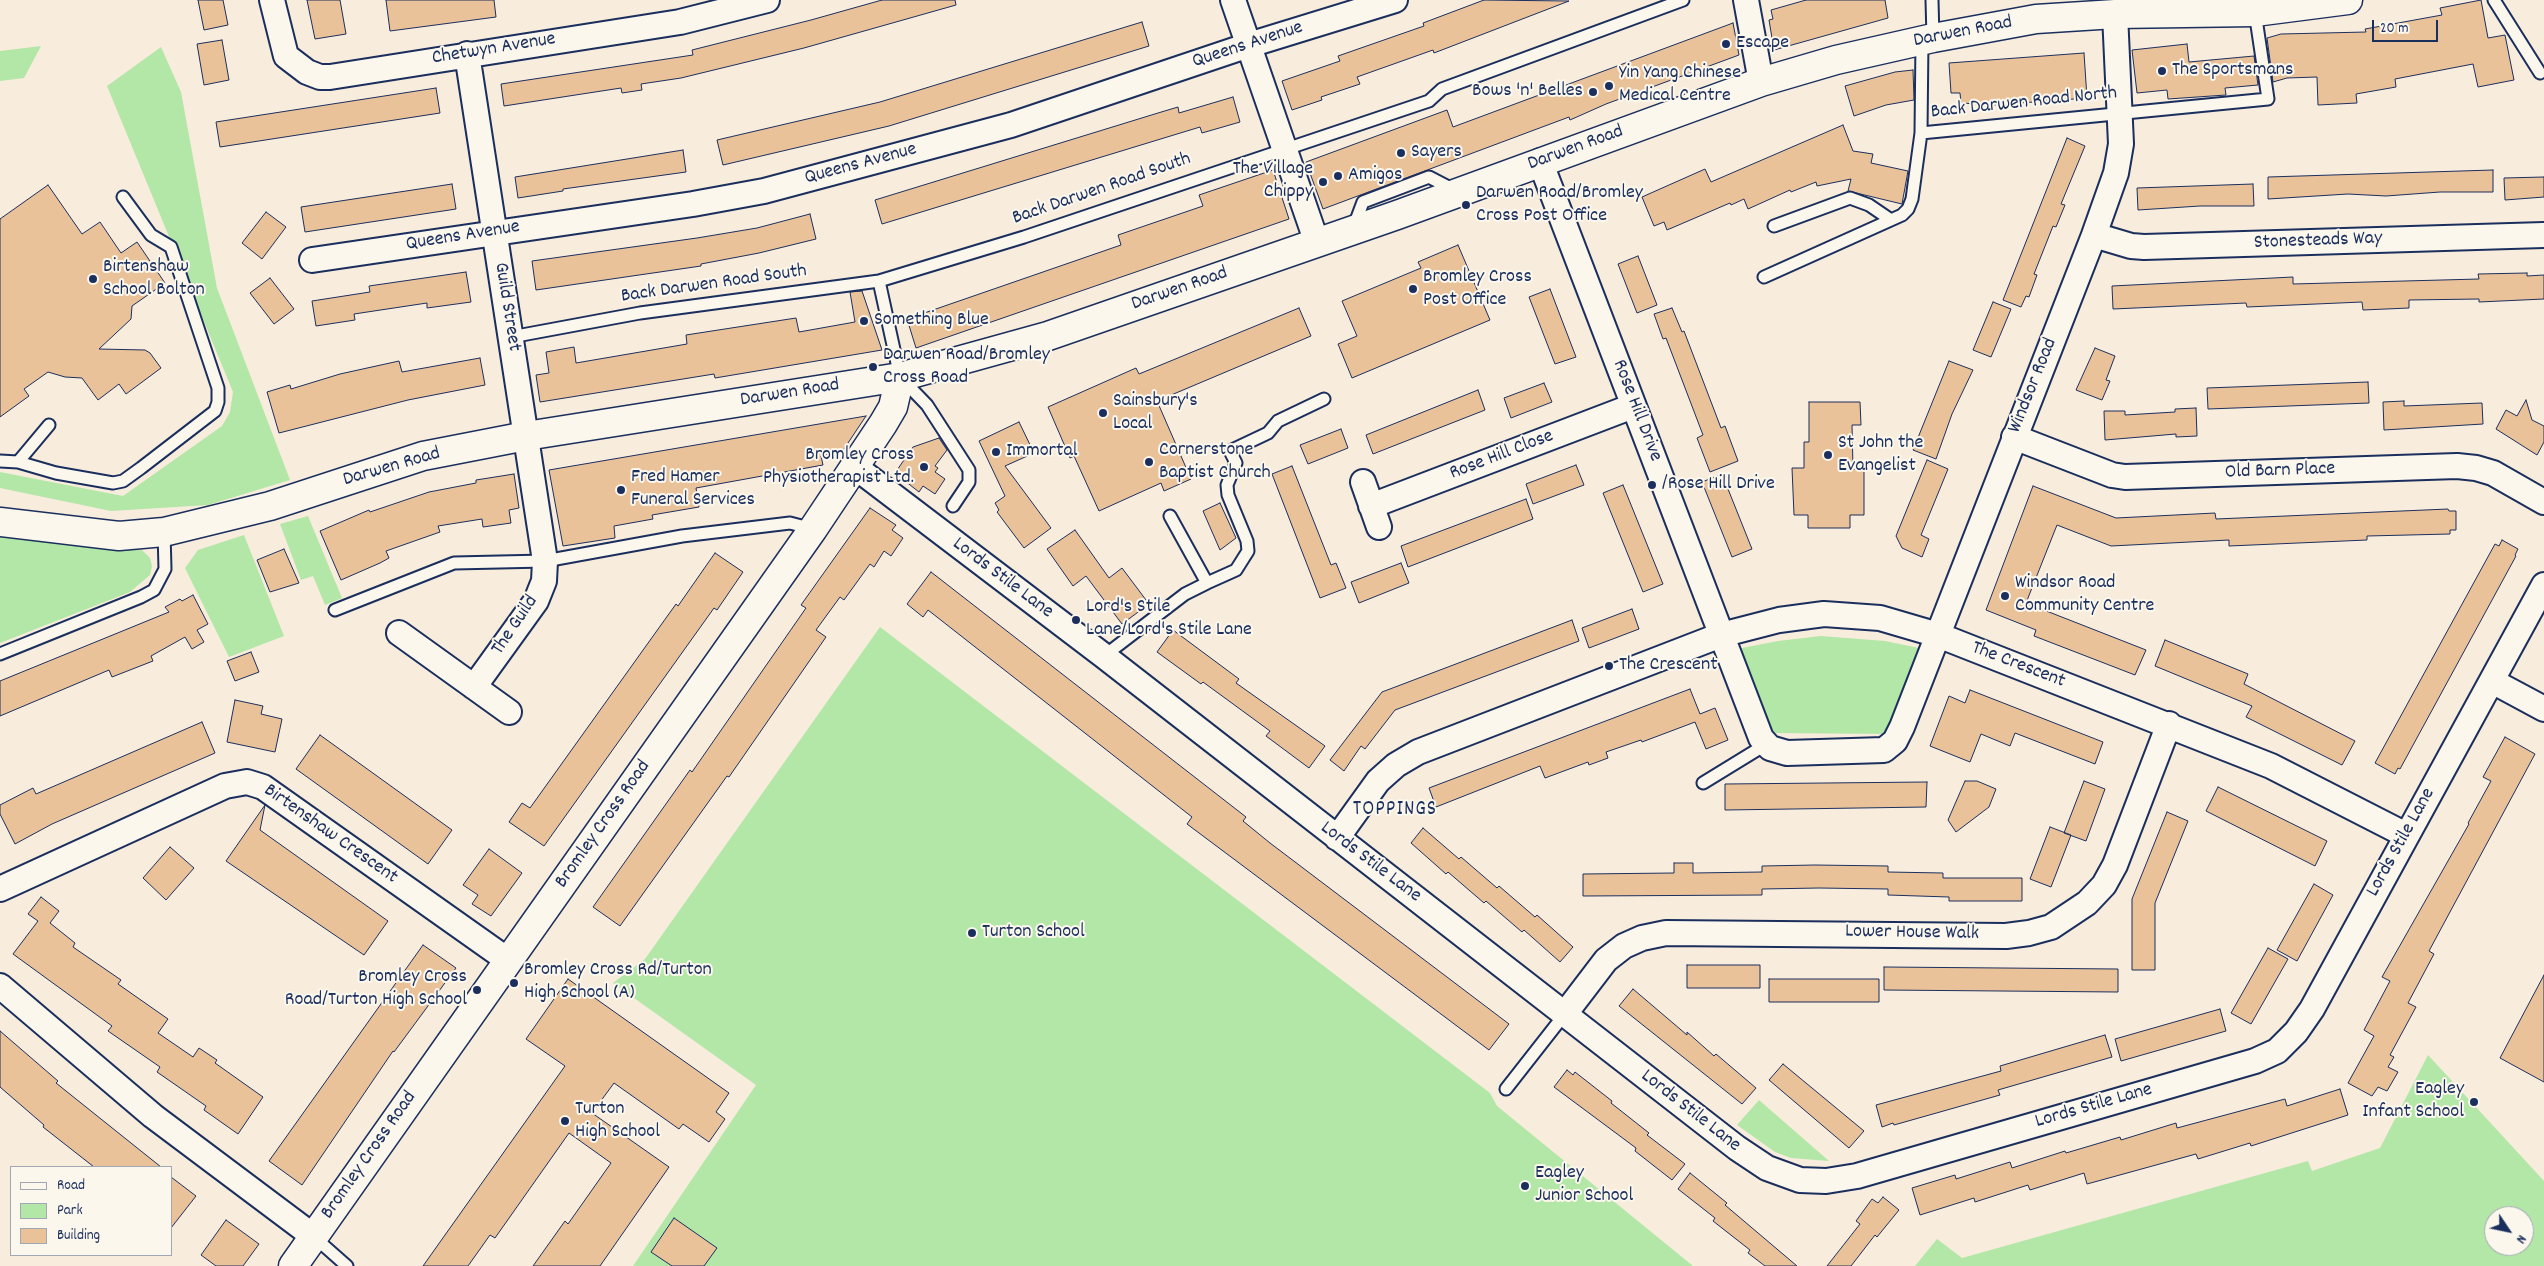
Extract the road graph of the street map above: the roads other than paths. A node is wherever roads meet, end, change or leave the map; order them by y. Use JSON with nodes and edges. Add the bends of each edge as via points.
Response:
{"nodes":[{"id":1,"x":272,"y":0,"type":"edge"},
{"id":2,"x":764,"y":0,"type":"edge"},
{"id":3,"x":1233,"y":0,"type":"edge"},
{"id":4,"x":1394,"y":0,"type":"edge"},
{"id":5,"x":1683,"y":0,"type":"edge"},
{"id":6,"x":1746,"y":0,"type":"edge"},
{"id":7,"x":1932,"y":0,"type":"edge"},
{"id":8,"x":2494,"y":0,"type":"edge"},
{"id":9,"x":2338,"y":1,"type":"edge"},
{"id":10,"x":2255,"y":12,"type":"junction"},
{"id":11,"x":2115,"y":14,"type":"junction"},
{"id":12,"x":1927,"y":39,"type":"junction"},
{"id":13,"x":1249,"y":45,"type":"junction"},
{"id":14,"x":467,"y":54,"type":"junction"},
{"id":15,"x":2540,"y":73,"type":"dead end"},
{"id":16,"x":1761,"y":82,"type":"junction"},
{"id":17,"x":2120,"y":113,"type":"junction"},
{"id":18,"x":1921,"y":133,"type":"junction"},
{"id":19,"x":1285,"y":148,"type":"junction"},
{"id":20,"x":1540,"y":161,"type":"junction"},
{"id":21,"x":123,"y":198,"type":"dead end"},
{"id":22,"x":1891,"y":220,"type":"junction"},
{"id":23,"x":1774,"y":226,"type":"dead end"},
{"id":24,"x":494,"y":232,"type":"junction"},
{"id":25,"x":2094,"y":234,"type":"junction"},
{"id":26,"x":2544,"y":235,"type":"edge"},
{"id":27,"x":1317,"y":243,"type":"junction"},
{"id":28,"x":312,"y":260,"type":"dead end"},
{"id":29,"x":1764,"y":277,"type":"dead end"},
{"id":30,"x":879,"y":281,"type":"junction"},
{"id":31,"x":511,"y":337,"type":"junction"},
{"id":32,"x":900,"y":377,"type":"junction"},
{"id":33,"x":1324,"y":399,"type":"dead end"},
{"id":34,"x":1634,"y":406,"type":"junction"},
{"id":35,"x":48,"y":424,"type":"dead end"},
{"id":36,"x":526,"y":436,"type":"junction"},
{"id":37,"x":2014,"y":437,"type":"junction"},
{"id":38,"x":0,"y":461,"type":"edge"},
{"id":39,"x":18,"y":462,"type":"junction"},
{"id":40,"x":854,"y":466,"type":"junction"},
{"id":41,"x":1362,"y":482,"type":"dead end"},
{"id":42,"x":2544,"y":502,"type":"edge"},
{"id":43,"x":953,"y":506,"type":"dead end"},
{"id":44,"x":1170,"y":516,"type":"dead end"},
{"id":45,"x":0,"y":522,"type":"edge"},
{"id":46,"x":813,"y":529,"type":"junction"},
{"id":47,"x":164,"y":532,"type":"junction"},
{"id":48,"x":545,"y":561,"type":"junction"},
{"id":49,"x":1207,"y":583,"type":"junction"},
{"id":50,"x":2544,"y":586,"type":"edge"},
{"id":51,"x":335,"y":610,"type":"dead end"},
{"id":52,"x":399,"y":633,"type":"dead end"},
{"id":53,"x":1721,"y":635,"type":"junction"},
{"id":54,"x":1938,"y":635,"type":"junction"},
{"id":55,"x":0,"y":654,"type":"edge"},
{"id":56,"x":1104,"y":656,"type":"junction"},
{"id":57,"x":2492,"y":681,"type":"junction"},
{"id":58,"x":474,"y":687,"type":"junction"},
{"id":59,"x":2544,"y":709,"type":"edge"},
{"id":60,"x":509,"y":712,"type":"dead end"},
{"id":61,"x":2169,"y":724,"type":"junction"},
{"id":62,"x":1765,"y":745,"type":"junction"},
{"id":63,"x":1703,"y":783,"type":"dead end"},
{"id":64,"x":2406,"y":835,"type":"junction"},
{"id":65,"x":1337,"y":838,"type":"junction"},
{"id":66,"x":0,"y":889,"type":"edge"},
{"id":67,"x":508,"y":962,"type":"junction"},
{"id":68,"x":0,"y":986,"type":"edge"},
{"id":69,"x":1564,"y":1015,"type":"junction"},
{"id":70,"x":1506,"y":1089,"type":"dead end"},
{"id":71,"x":313,"y":1236,"type":"junction"},
{"id":72,"x":293,"y":1266,"type":"edge"},
{"id":73,"x":347,"y":1266,"type":"edge"}],
"edges":[{"from":1,"to":14,"type":"street","name":"Chetwyn Avenue","via":[[286,56],[307,72],[320,76]]},
{"from":2,"to":14,"type":"street","name":"Chetwyn Avenue","via":[[680,22]]},
{"from":3,"to":13,"type":"street"},
{"from":4,"to":13,"type":"street","name":"Queens Avenue"},
{"from":5,"to":19,"type":"lane","name":"Back Darwen Road South","via":[[1442,89],[1429,101]]},
{"from":6,"to":16,"type":"street"},
{"from":7,"to":12,"type":"lane"},
{"from":8,"to":15,"type":"lane"},
{"from":9,"to":10,"type":"main road","name":"Darwen Road"},
{"from":10,"to":11,"type":"main road","name":"Darwen Road"},
{"from":10,"to":17,"type":"lane","name":"Back Darwen Road North","via":[[2268,98]]},
{"from":11,"to":12,"type":"main road","name":"Darwen Road","via":[[2036,19]]},
{"from":11,"to":17,"type":"street","name":"Windsor Road"},
{"from":12,"to":16,"type":"main road","name":"Darwen Road"},
{"from":12,"to":18,"type":"lane"},
{"from":13,"to":19,"type":"street"},
{"from":13,"to":24,"type":"street","name":"Queens Avenue","via":[[1011,125],[764,191]]},
{"from":14,"to":24,"type":"street","name":"Guild Street"},
{"from":16,"to":20,"type":"main road","name":"Darwen Road"},
{"from":17,"to":18,"type":"lane","name":"Back Darwen Road North"},
{"from":17,"to":25,"type":"street","name":"Windsor Road","via":[[2121,144],[2116,172]]},
{"from":18,"to":22,"type":"lane","name":"Back Darwen Road North","via":[[1912,199],[1902,215]]},
{"from":19,"to":27,"type":"street"},
{"from":19,"to":30,"type":"lane","name":"Back Darwen Road South","via":[[1024,237]]},
{"from":20,"to":27,"type":"main road","name":"Darwen Road"},
{"from":20,"to":34,"type":"street","name":"Rose Hill Drive"},
{"from":21,"to":39,"type":"lane","via":[[151,235],[171,247],[218,388],[215,411],[123,481],[103,482]]},
{"from":22,"to":23,"type":"lane","via":[[1869,205],[1850,198]]},
{"from":22,"to":29,"type":"lane","name":"Back Darwen Road North"},
{"from":24,"to":28,"type":"street","name":"Queens Avenue"},
{"from":24,"to":31,"type":"street","name":"Guild Street"},
{"from":25,"to":26,"type":"street","name":"Stonesteads Way","via":[[2144,247]]},
{"from":25,"to":37,"type":"street","name":"Windsor Road"},
{"from":27,"to":32,"type":"main road","name":"Darwen Road","via":[[1048,336]]},
{"from":30,"to":31,"type":"lane","name":"Back Darwen Road South","via":[[640,313]]},
{"from":30,"to":32,"type":"lane"},
{"from":31,"to":36,"type":"street","name":"Guild Street"},
{"from":32,"to":36,"type":"main road","name":"Darwen Road"},
{"from":32,"to":40,"type":"main road","name":"Bromley Cross Road","via":[[892,407]]},
{"from":32,"to":43,"type":"lane","via":[[927,405],[969,470],[969,482]]},
{"from":33,"to":49,"type":"lane","via":[[1278,421],[1268,433],[1230,451],[1236,463],[1227,484],[1228,495],[1248,551],[1236,570]]},
{"from":34,"to":41,"type":"street","name":"Rose Hill Close","via":[[1375,516]]},
{"from":34,"to":53,"type":"street","name":"Rose Hill Drive"},
{"from":35,"to":39,"type":"lane"},
{"from":36,"to":47,"type":"main road","name":"Darwen Road","via":[[423,456],[270,506]]},
{"from":36,"to":48,"type":"street","name":"Guild Street"},
{"from":37,"to":42,"type":"street","name":"Old Barn Place","via":[[2112,475],[2125,477],[2457,466],[2493,474]]},
{"from":37,"to":54,"type":"street","name":"Windsor Road"},
{"from":38,"to":39,"type":"lane"},
{"from":40,"to":46,"type":"main road","name":"Bromley Cross Road"},
{"from":40,"to":56,"type":"street","name":"Lords Stile Lane"},
{"from":44,"to":49,"type":"lane"},
{"from":45,"to":47,"type":"main road","name":"Darwen Road","via":[[119,536]]},
{"from":46,"to":48,"type":"lane","via":[[790,522]]},
{"from":46,"to":67,"type":"main road","name":"Bromley Cross Road"},
{"from":47,"to":55,"type":"lane","via":[[164,569],[154,590]]},
{"from":48,"to":51,"type":"lane","via":[[454,563]]},
{"from":48,"to":58,"type":"street","name":"The Guild","via":[[544,581],[536,601]]},
{"from":49,"to":56,"type":"lane","via":[[1184,594]]},
{"from":50,"to":57,"type":"street"},
{"from":52,"to":58,"type":"street"},
{"from":53,"to":54,"type":"street","name":"The Crescent","via":[[1779,620],[1824,614],[1880,618]]},
{"from":53,"to":62,"type":"street","name":"Rose Hill Drive"},
{"from":53,"to":65,"type":"street","name":"The Crescent","via":[[1418,752],[1378,781]]},
{"from":54,"to":61,"type":"street","name":"The Crescent"},
{"from":54,"to":62,"type":"street","name":"Windsor Road","via":[[1902,727],[1890,746],[1878,752],[1787,753]]},
{"from":56,"to":65,"type":"street","name":"Lords Stile Lane"},
{"from":57,"to":59,"type":"street"},
{"from":57,"to":64,"type":"street","name":"Lords Stile Lane"},
{"from":58,"to":60,"type":"street"},
{"from":61,"to":64,"type":"street","name":"The Crescent","via":[[2271,766]]},
{"from":61,"to":69,"type":"street","name":"Lower House Walk","via":[[2115,865],[2104,885],[2087,903],[2051,927],[2006,936],[1686,933],[1650,936],[1624,946],[1606,960]]},
{"from":62,"to":63,"type":"lane"},
{"from":64,"to":69,"type":"street","name":"Lords Stile Lane","via":[[2312,1009],[2277,1051],[1857,1176],[1826,1181],[1800,1180],[1766,1168]]},
{"from":65,"to":69,"type":"street","name":"Lords Stile Lane"},
{"from":66,"to":67,"type":"street","name":"Birtenshaw Crescent","via":[[225,786],[247,782],[263,787]]},
{"from":67,"to":71,"type":"main road","name":"Bromley Cross Road"},
{"from":68,"to":71,"type":"street","via":[[154,1116]]},
{"from":69,"to":70,"type":"lane"},
{"from":71,"to":72,"type":"main road","name":"Bromley Cross Road"},
{"from":71,"to":73,"type":"lane"}]}
